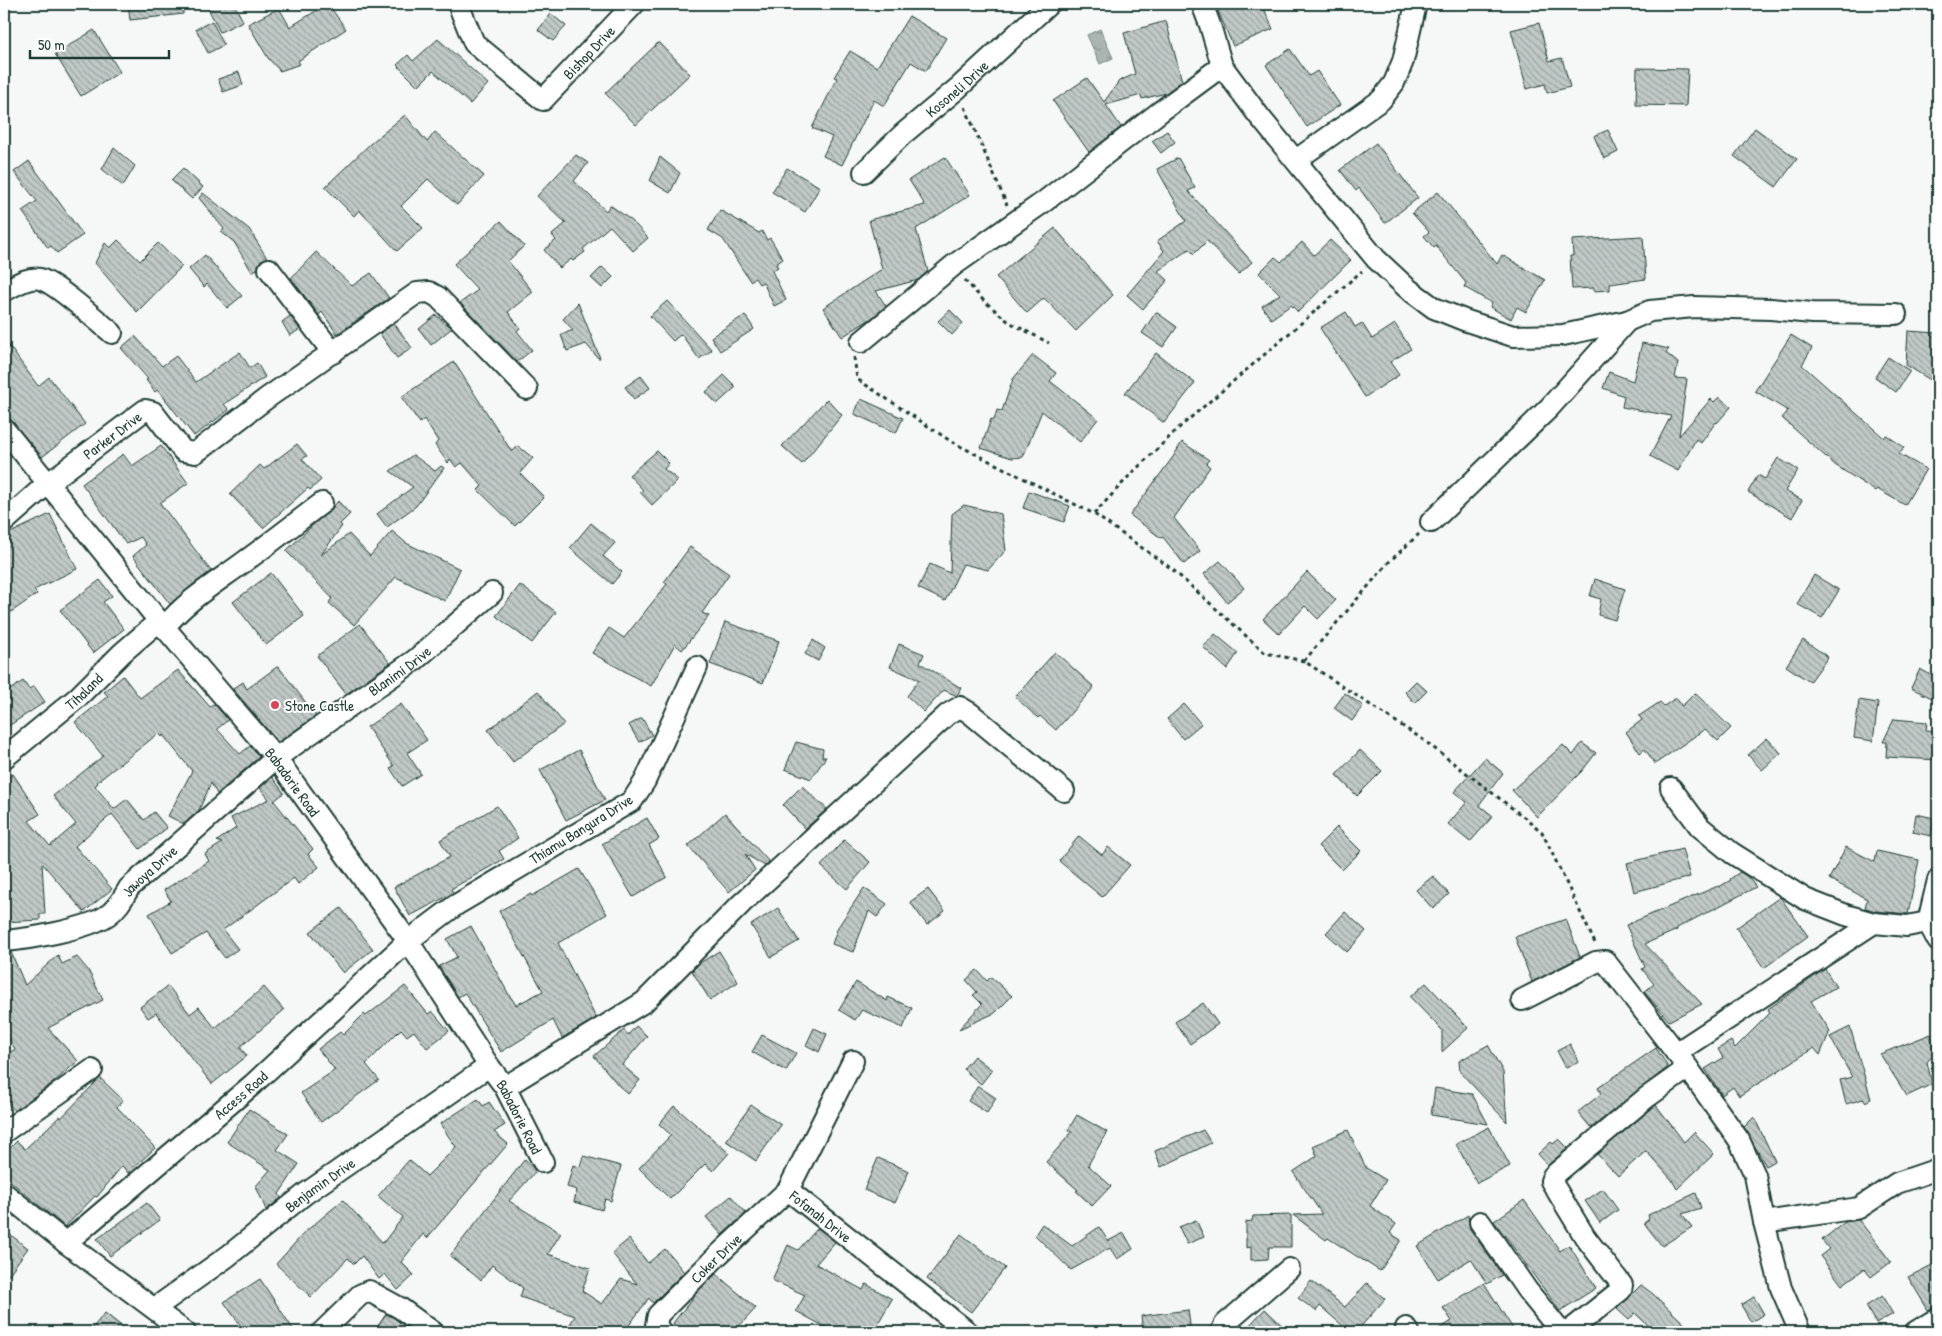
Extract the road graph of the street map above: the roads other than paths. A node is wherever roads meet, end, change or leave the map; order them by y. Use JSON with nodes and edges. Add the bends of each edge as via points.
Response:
{"nodes":[{"id":1,"x":458,"y":4,"type":"edge"},
{"id":2,"x":634,"y":4,"type":"edge"},
{"id":3,"x":1049,"y":4,"type":"edge"},
{"id":4,"x":1202,"y":4,"type":"edge"},
{"id":5,"x":1416,"y":4,"type":"edge"},
{"id":6,"x":1222,"y":66,"type":"junction"},
{"id":7,"x":1296,"y":160,"type":"junction"},
{"id":8,"x":864,"y":172,"type":"dead end"},
{"id":9,"x":269,"y":269,"type":"dead end"},
{"id":10,"x":4,"y":291,"type":"edge"},
{"id":11,"x":1896,"y":314,"type":"dead end"},
{"id":12,"x":1627,"y":321,"type":"junction"},
{"id":13,"x":112,"y":333,"type":"dead end"},
{"id":14,"x":860,"y":342,"type":"road end"},
{"id":15,"x":332,"y":353,"type":"junction"},
{"id":16,"x":527,"y":389,"type":"dead end"},
{"id":17,"x":4,"y":429,"type":"edge"},
{"id":18,"x":47,"y":484,"type":"junction"},
{"id":19,"x":322,"y":502,"type":"dead end"},
{"id":20,"x":4,"y":522,"type":"edge"},
{"id":21,"x":1431,"y":522,"type":"road end"},
{"id":22,"x":492,"y":593,"type":"dead end"},
{"id":23,"x":162,"y":624,"type":"junction"},
{"id":24,"x":697,"y":667,"type":"dead end"},
{"id":25,"x":4,"y":758,"type":"edge"},
{"id":26,"x":276,"y":758,"type":"junction"},
{"id":27,"x":1671,"y":788,"type":"dead end"},
{"id":28,"x":1064,"y":791,"type":"dead end"},
{"id":29,"x":1938,"y":880,"type":"edge"},
{"id":30,"x":1928,"y":922,"type":"junction"},
{"id":31,"x":1874,"y":923,"type":"junction"},
{"id":32,"x":4,"y":941,"type":"edge"},
{"id":33,"x":408,"y":941,"type":"junction"},
{"id":34,"x":1938,"y":941,"type":"edge"},
{"id":35,"x":1522,"y":1000,"type":"dead end"},
{"id":36,"x":1682,"y":1060,"type":"junction"},
{"id":37,"x":854,"y":1061,"type":"dead end"},
{"id":38,"x":489,"y":1066,"type":"junction"},
{"id":39,"x":92,"y":1070,"type":"dead end"},
{"id":40,"x":505,"y":1087,"type":"junction"},
{"id":41,"x":4,"y":1132,"type":"edge"},
{"id":42,"x":543,"y":1162,"type":"dead end"},
{"id":43,"x":1938,"y":1169,"type":"edge"},
{"id":44,"x":788,"y":1190,"type":"junction"},
{"id":45,"x":4,"y":1193,"type":"edge"},
{"id":46,"x":1480,"y":1222,"type":"dead end"},
{"id":47,"x":1764,"y":1222,"type":"junction"},
{"id":48,"x":66,"y":1243,"type":"junction"},
{"id":49,"x":1289,"y":1269,"type":"dead end"},
{"id":50,"x":155,"y":1308,"type":"junction"},
{"id":51,"x":1938,"y":1318,"type":"edge"},
{"id":52,"x":185,"y":1332,"type":"edge"},
{"id":53,"x":322,"y":1332,"type":"edge"},
{"id":54,"x":432,"y":1332,"type":"edge"},
{"id":55,"x":661,"y":1332,"type":"edge"},
{"id":56,"x":968,"y":1332,"type":"edge"},
{"id":57,"x":1221,"y":1332,"type":"edge"},
{"id":58,"x":1560,"y":1332,"type":"edge"},
{"id":59,"x":1568,"y":1332,"type":"edge"},
{"id":60,"x":1800,"y":1332,"type":"edge"},
{"id":61,"x":1915,"y":1332,"type":"edge"}],
"edges":[{"from":1,"to":2,"type":"street","name":"Bishop Drive","via":[[474,43],[543,100]]},
{"from":3,"to":8,"type":"street","name":"Kosoneli Drive"},
{"from":4,"to":6,"type":"street"},
{"from":5,"to":7,"type":"street","via":[[1403,61],[1394,83],[1381,100]]},
{"from":6,"to":7,"type":"street"},
{"from":6,"to":14,"type":"street","via":[[1014,224],[954,265]]},
{"from":7,"to":12,"type":"street","via":[[1376,259],[1434,308],[1513,336],[1563,335]]},
{"from":9,"to":15,"type":"street"},
{"from":10,"to":13,"type":"street","via":[[26,281],[40,279]]},
{"from":11,"to":12,"type":"street","via":[[1694,307],[1650,311]]},
{"from":12,"to":21,"type":"street","via":[[1549,408]]},
{"from":15,"to":16,"type":"street","via":[[417,293],[429,292],[438,297]]},
{"from":15,"to":18,"type":"street","name":"Parker Drive","via":[[195,453],[183,450],[153,412],[145,410]]},
{"from":17,"to":18,"type":"street","name":"Babadorie Road"},
{"from":18,"to":20,"type":"street"},
{"from":18,"to":23,"type":"street","name":"Babadorie Road"},
{"from":19,"to":23,"type":"street","name":"Tihaland"},
{"from":22,"to":26,"type":"street","name":"Blanimi Drive","via":[[415,660]]},
{"from":23,"to":25,"type":"street","name":"Tihaland","via":[[122,653],[77,698]]},
{"from":23,"to":26,"type":"street","name":"Babadorie Road"},
{"from":24,"to":33,"type":"street","name":"Thiamu Bangura Drive","via":[[645,782],[632,801],[456,904]]},
{"from":26,"to":32,"type":"street","name":"Jawoya Drive","via":[[129,888],[108,915],[58,932]]},
{"from":26,"to":33,"type":"street","name":"Babadorie Road"},
{"from":27,"to":31,"type":"street","via":[[1700,827],[1732,852],[1805,899]]},
{"from":28,"to":40,"type":"street","via":[[960,707],[948,714],[742,903],[644,1002]]},
{"from":29,"to":30,"type":"street"},
{"from":30,"to":31,"type":"street","via":[[1907,926]]},
{"from":30,"to":34,"type":"street"},
{"from":31,"to":36,"type":"street"},
{"from":33,"to":38,"type":"street","name":"Babadorie Road"},
{"from":33,"to":48,"type":"street","name":"Access Road","via":[[252,1085]]},
{"from":35,"to":36,"type":"street","via":[[1596,962],[1605,961]]},
{"from":36,"to":47,"type":"street","via":[[1739,1140],[1755,1175]]},
{"from":36,"to":59,"type":"street","via":[[1646,1098],[1553,1176],[1551,1181],[1585,1237],[1622,1285],[1621,1290]]},
{"from":37,"to":44,"type":"street","name":"Fofanah Drive"},
{"from":38,"to":40,"type":"street","name":"Babadorie Road"},
{"from":38,"to":50,"type":"street","name":"Benjamin Drive","via":[[305,1194],[228,1256]]},
{"from":39,"to":41,"type":"street"},
{"from":40,"to":42,"type":"street","name":"Babadorie Road"},
{"from":43,"to":47,"type":"street","via":[[1897,1183],[1859,1208]]},
{"from":44,"to":55,"type":"street","name":"Coker Drive","via":[[658,1316],[656,1325]]},
{"from":44,"to":56,"type":"street","name":"Fofanah Drive"},
{"from":45,"to":48,"type":"street"},
{"from":46,"to":58,"type":"street"},
{"from":47,"to":60,"type":"street","via":[[1781,1288]]},
{"from":48,"to":50,"type":"street"},
{"from":49,"to":57,"type":"street","via":[[1225,1324]]},
{"from":50,"to":52,"type":"street"},
{"from":51,"to":61,"type":"street"},
{"from":53,"to":54,"type":"street","via":[[360,1294],[369,1290]]}]}
